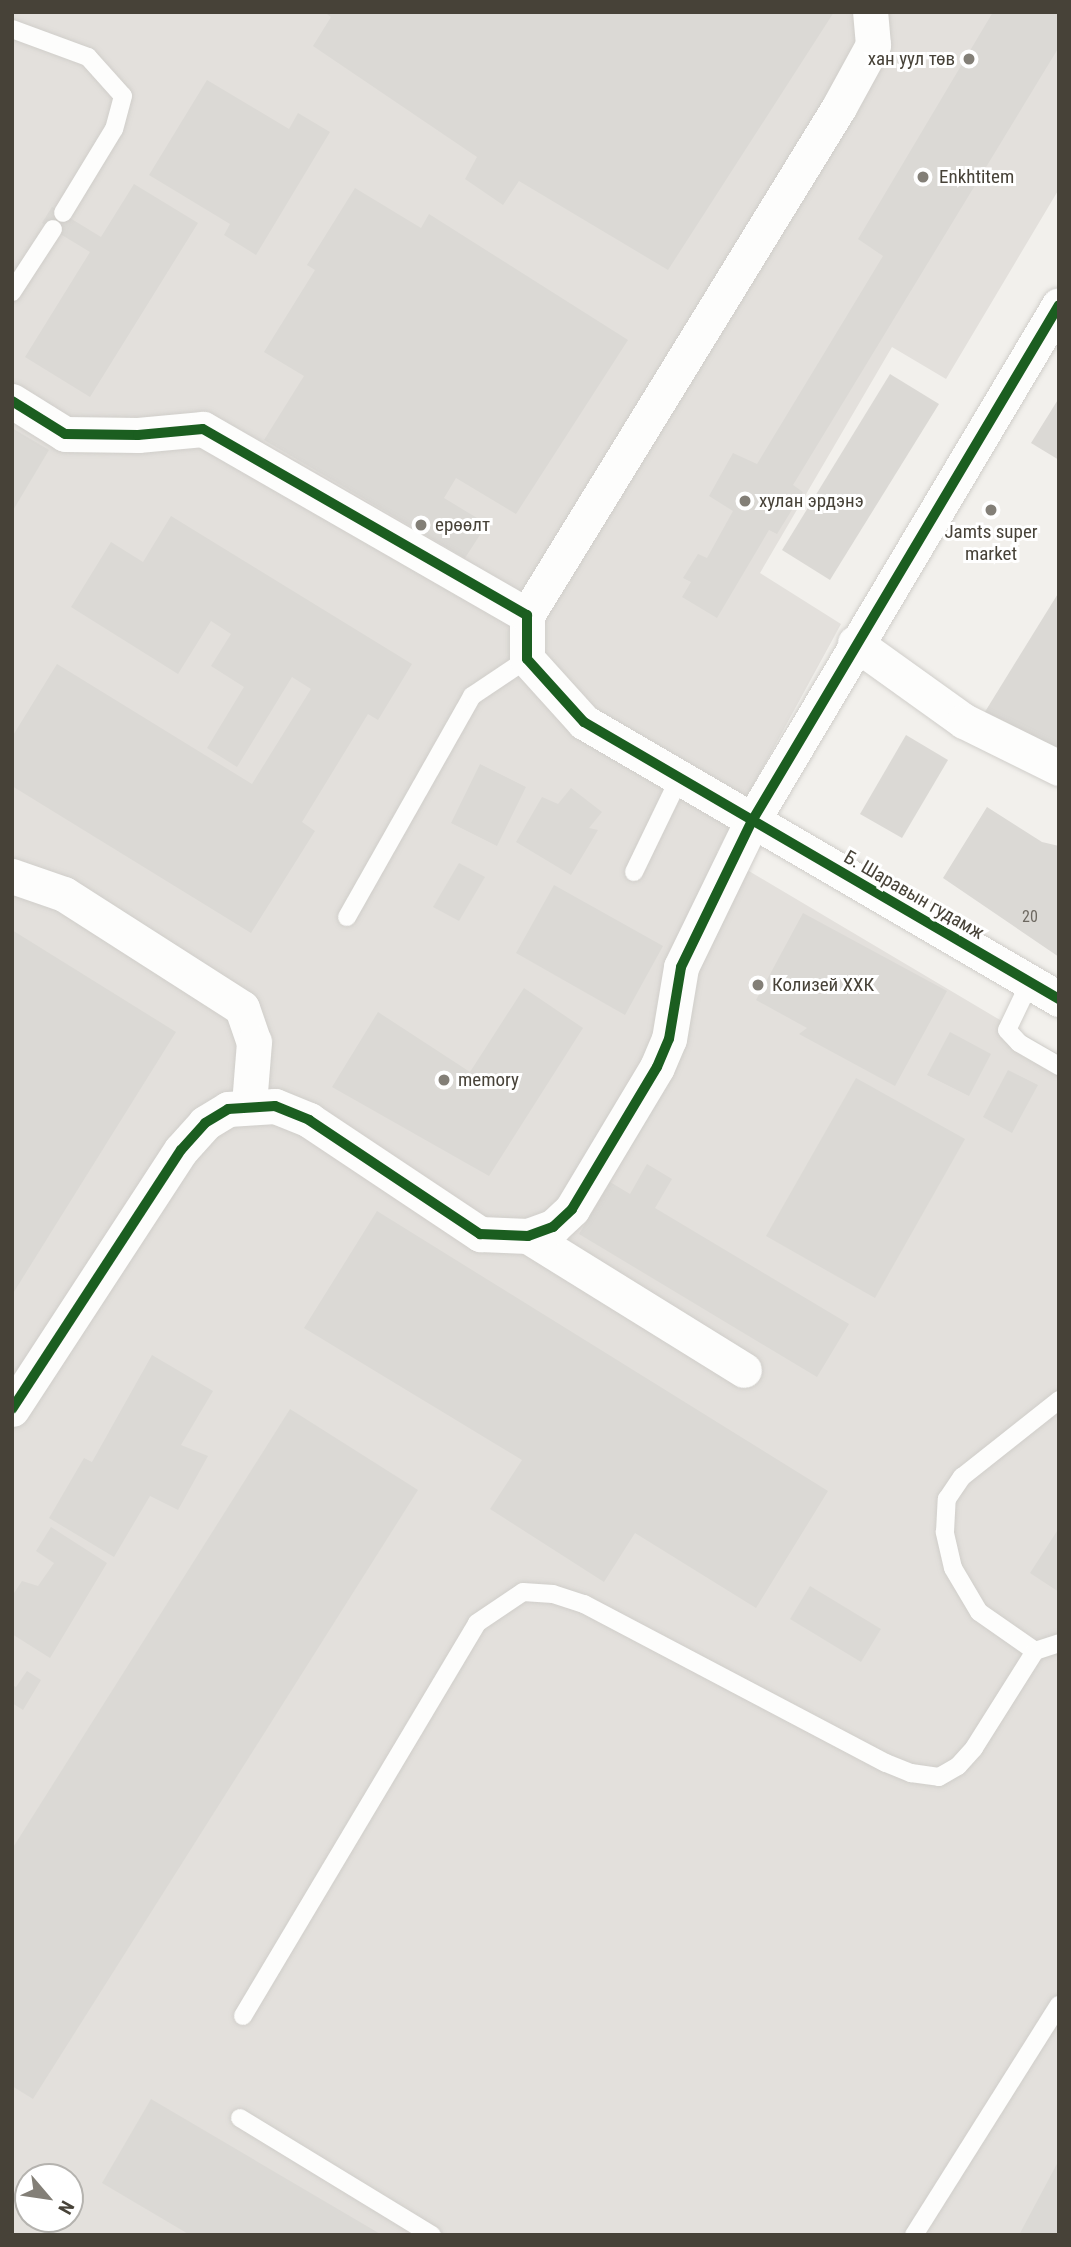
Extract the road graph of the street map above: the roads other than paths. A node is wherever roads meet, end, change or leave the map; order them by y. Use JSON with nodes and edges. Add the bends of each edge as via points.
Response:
{"nodes":[{"id":1,"x":870,"y":12,"type":"edge"},
{"id":2,"x":12,"y":29,"type":"edge"},
{"id":3,"x":63,"y":214,"type":"dead end"},
{"id":4,"x":53,"y":229,"type":"dead end"},
{"id":5,"x":12,"y":292,"type":"edge"},
{"id":6,"x":1059,"y":305,"type":"edge"},
{"id":7,"x":12,"y":401,"type":"edge"},
{"id":8,"x":527,"y":615,"type":"junction"},
{"id":9,"x":855,"y":643,"type":"junction"},
{"id":10,"x":527,"y":659,"type":"junction"},
{"id":11,"x":1059,"y":768,"type":"edge"},
{"id":12,"x":678,"y":780,"type":"junction"},
{"id":13,"x":752,"y":821,"type":"junction"},
{"id":14,"x":634,"y":872,"type":"dead end"},
{"id":15,"x":12,"y":876,"type":"edge"},
{"id":16,"x":347,"y":917,"type":"dead end"},
{"id":17,"x":1044,"y":990,"type":"edge"},
{"id":18,"x":1059,"y":1066,"type":"edge"},
{"id":19,"x":249,"y":1104,"type":"junction"},
{"id":20,"x":528,"y":1236,"type":"junction"},
{"id":21,"x":744,"y":1370,"type":"dead end"},
{"id":22,"x":1059,"y":1400,"type":"edge"},
{"id":23,"x":12,"y":1409,"type":"edge"},
{"id":24,"x":1059,"y":1643,"type":"edge"},
{"id":25,"x":1035,"y":1651,"type":"junction"},
{"id":26,"x":1059,"y":2005,"type":"edge"},
{"id":27,"x":243,"y":2016,"type":"dead end"},
{"id":28,"x":240,"y":2118,"type":"dead end"},
{"id":29,"x":432,"y":2235,"type":"edge"},
{"id":30,"x":914,"y":2235,"type":"edge"}],
"edges":[{"from":1,"to":8,"type":"street","via":[[873,45],[839,107]]},
{"from":2,"to":3,"type":"lane","via":[[88,57],[122,96],[114,129]]},
{"from":4,"to":5,"type":"lane"},
{"from":6,"to":9,"type":"street"},
{"from":7,"to":8,"type":"street","via":[[65,434],[138,435],[203,429]]},
{"from":8,"to":10,"type":"street"},
{"from":9,"to":11,"type":"street","via":[[964,721]]},
{"from":9,"to":13,"type":"street"},
{"from":10,"to":12,"type":"street","name":"Б. Шаравын гудамж","via":[[584,722]]},
{"from":10,"to":16,"type":"lane","via":[[472,696]]},
{"from":12,"to":13,"type":"street","name":"Б. Шаравын гудамж"},
{"from":12,"to":14,"type":"lane"},
{"from":13,"to":17,"type":"street","name":"Б. Шаравын гудамж"},
{"from":13,"to":20,"type":"street","via":[[681,967],[669,1039],[657,1067],[572,1209],[553,1227]]},
{"from":15,"to":19,"type":"street","via":[[64,894],[242,1008],[254,1042]]},
{"from":17,"to":18,"type":"lane","via":[[1007,1030],[1019,1043]]},
{"from":19,"to":20,"type":"street","via":[[275,1106],[309,1120],[480,1234]]},
{"from":19,"to":23,"type":"street","via":[[228,1109],[205,1124],[181,1150]]},
{"from":20,"to":21,"type":"street"},
{"from":22,"to":25,"type":"lane","via":[[962,1476],[947,1499],[945,1532],[953,1568],[979,1612]]},
{"from":24,"to":25,"type":"lane"},
{"from":25,"to":27,"type":"lane","via":[[975,1748],[939,1777],[886,1763],[584,1604],[553,1594],[523,1592],[477,1623]]},
{"from":26,"to":30,"type":"lane"},
{"from":28,"to":29,"type":"lane"}]}
